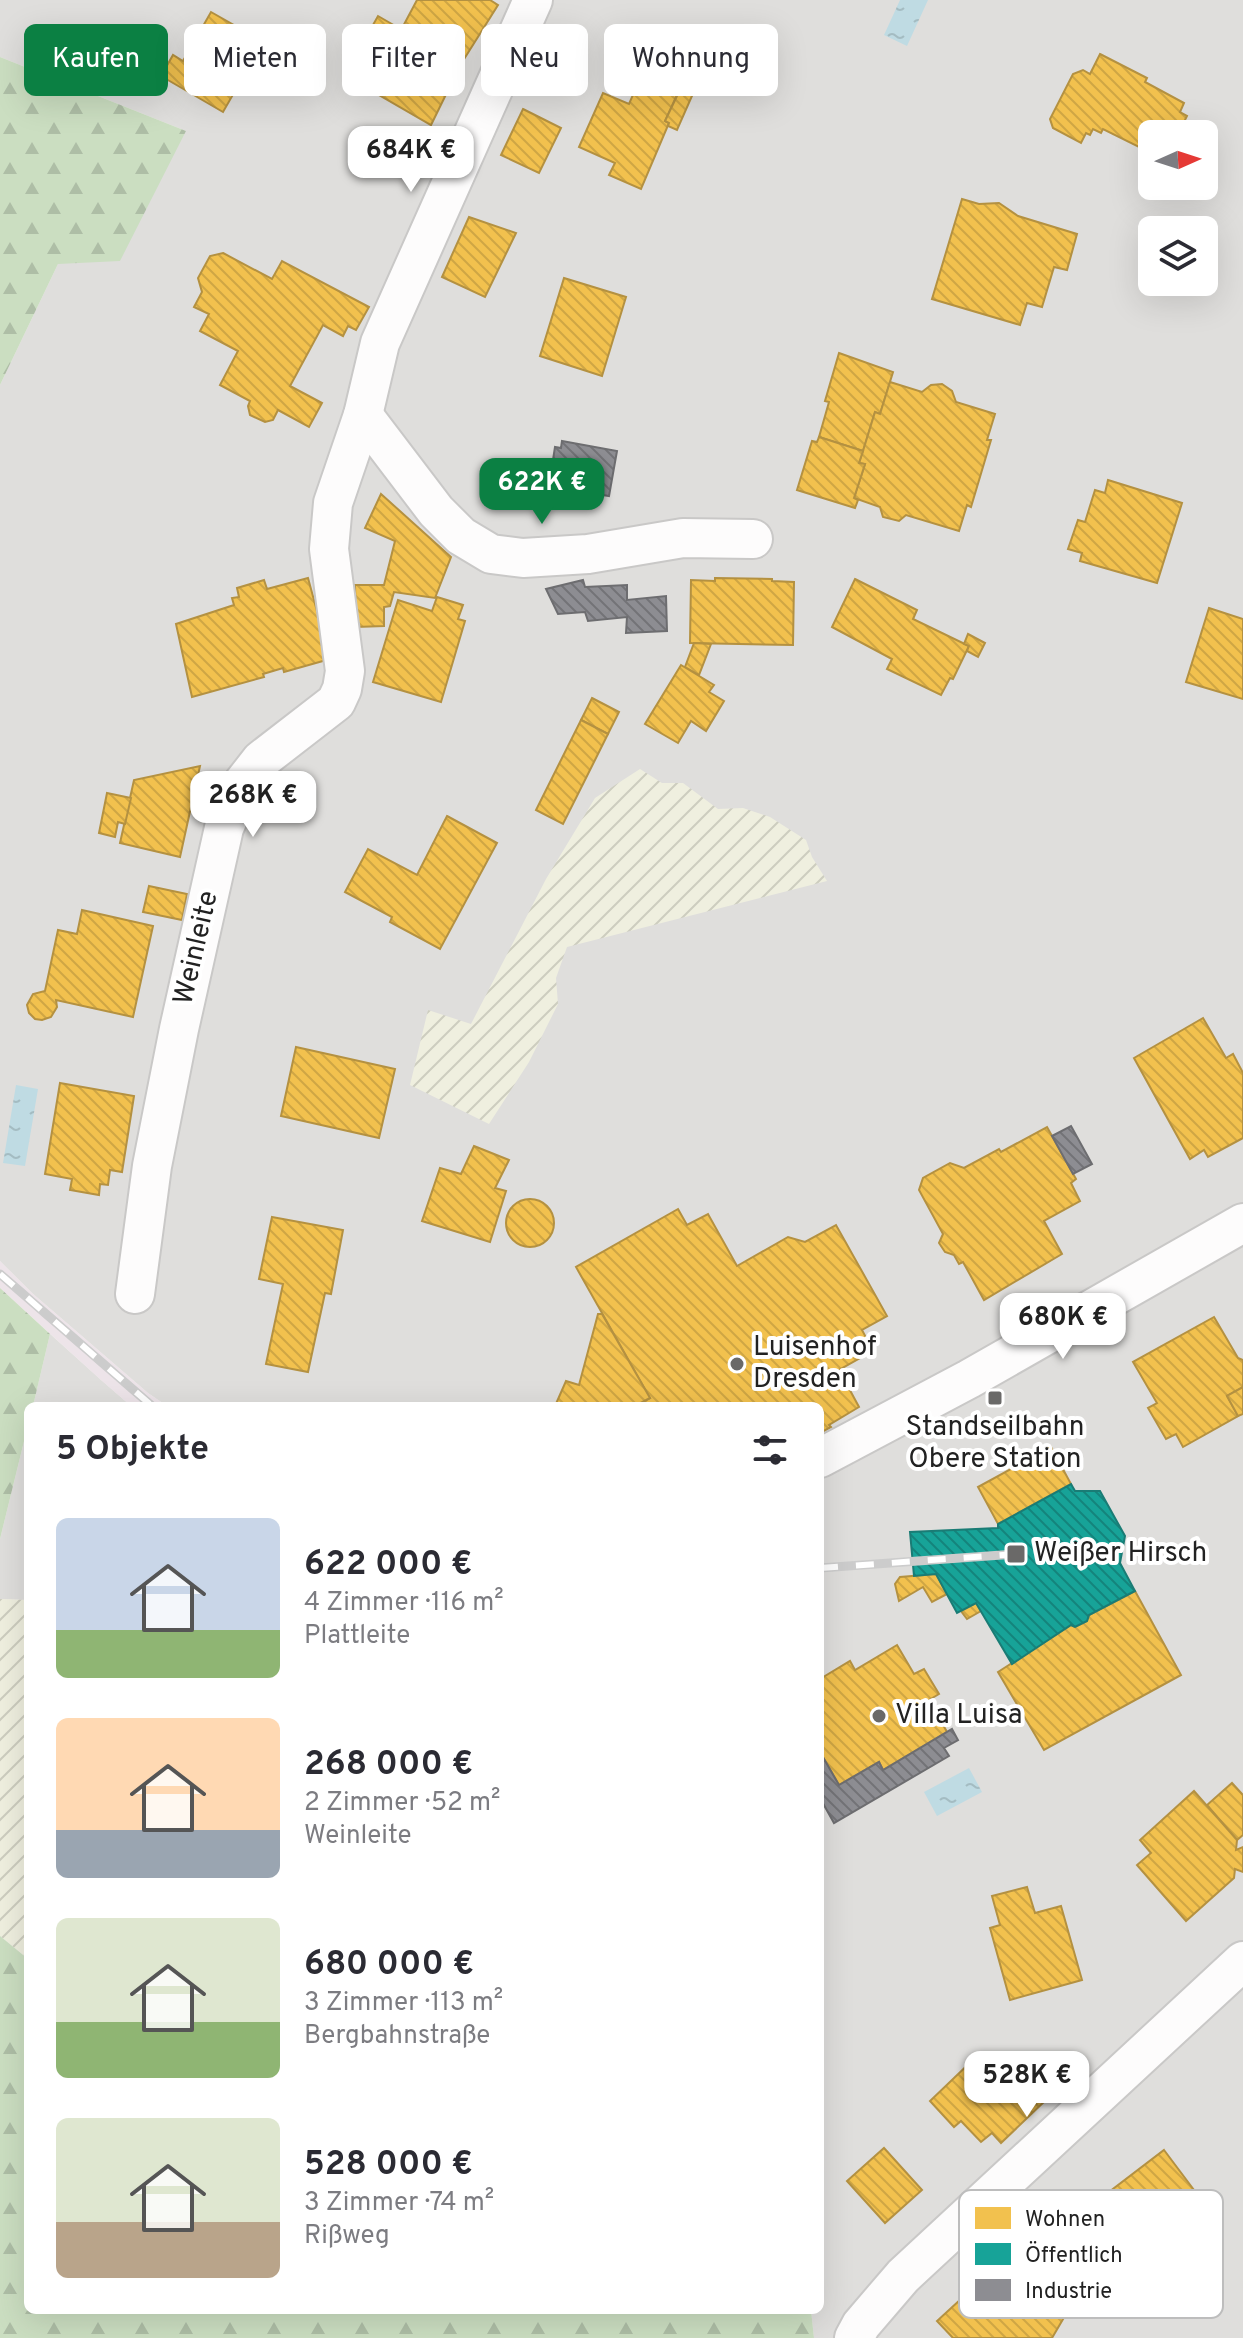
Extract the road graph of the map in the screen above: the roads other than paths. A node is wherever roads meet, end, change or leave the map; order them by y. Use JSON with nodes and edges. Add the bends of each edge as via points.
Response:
{"nodes":[{"id":1,"x":533,"y":0,"type":"edge"},
{"id":2,"x":363,"y":415,"type":"junction"},
{"id":3,"x":753,"y":539,"type":"dead end"},
{"id":4,"x":1243,"y":1223,"type":"edge"},
{"id":5,"x":135,"y":1294,"type":"dead end"},
{"id":6,"x":824,"y":1456,"type":"edge"},
{"id":7,"x":1243,"y":1961,"type":"edge"},
{"id":8,"x":996,"y":2190,"type":"edge"},
{"id":9,"x":959,"y":2224,"type":"edge"},
{"id":10,"x":854,"y":2338,"type":"edge"}],
"edges":[{"from":1,"to":2,"type":"street","via":[[380,343]]},
{"from":2,"to":3,"type":"street","via":[[436,511],[461,536],[491,554],[536,557],[683,538]]},
{"from":2,"to":5,"type":"street","name":"Weinleite","via":[[333,503],[329,549],[342,632],[342,689],[336,702],[261,760],[243,783],[224,828],[152,1166]]},
{"from":4,"to":6,"type":"street"},
{"from":7,"to":8,"type":"street"},
{"from":9,"to":10,"type":"street","via":[[903,2276]]}]}
